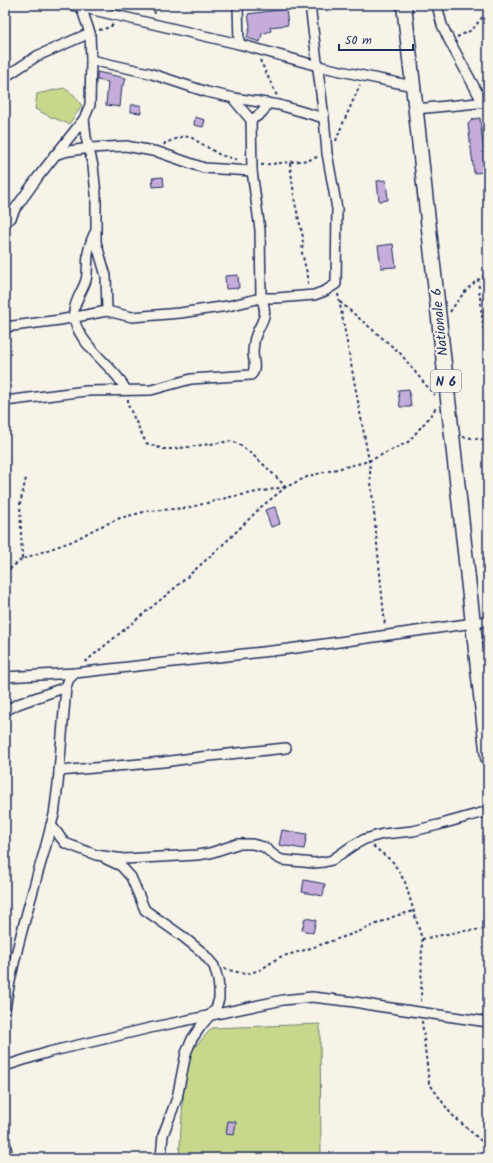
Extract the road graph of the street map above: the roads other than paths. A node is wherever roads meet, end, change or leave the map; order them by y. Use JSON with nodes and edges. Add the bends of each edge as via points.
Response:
{"nodes":[{"id":1,"x":238,"y":5,"type":"edge"},
{"id":2,"x":310,"y":5,"type":"edge"},
{"id":3,"x":404,"y":5,"type":"edge"},
{"id":4,"x":437,"y":5,"type":"edge"},
{"id":5,"x":76,"y":6,"type":"edge"},
{"id":6,"x":90,"y":33,"type":"junction"},
{"id":7,"x":240,"y":44,"type":"junction"},
{"id":8,"x":91,"y":60,"type":"junction"},
{"id":9,"x":318,"y":66,"type":"junction"},
{"id":10,"x":5,"y":77,"type":"edge"},
{"id":11,"x":413,"y":86,"type":"junction"},
{"id":12,"x":234,"y":98,"type":"junction"},
{"id":13,"x":267,"y":103,"type":"junction"},
{"id":14,"x":486,"y":103,"type":"edge"},
{"id":15,"x":416,"y":109,"type":"junction"},
{"id":16,"x":324,"y":118,"type":"junction"},
{"id":17,"x":84,"y":119,"type":"junction"},
{"id":18,"x":251,"y":120,"type":"junction"},
{"id":19,"x":90,"y":148,"type":"junction"},
{"id":20,"x":54,"y":156,"type":"junction"},
{"id":21,"x":252,"y":171,"type":"junction"},
{"id":22,"x":5,"y":222,"type":"edge"},
{"id":23,"x":95,"y":232,"type":"junction"},
{"id":24,"x":261,"y":298,"type":"junction"},
{"id":25,"x":107,"y":311,"type":"junction"},
{"id":26,"x":74,"y":317,"type":"junction"},
{"id":27,"x":5,"y":327,"type":"edge"},
{"id":28,"x":126,"y":390,"type":"junction"},
{"id":29,"x":5,"y":401,"type":"edge"},
{"id":30,"x":488,"y":621,"type":"edge"},
{"id":31,"x":474,"y":622,"type":"junction"},
{"id":32,"x":75,"y":673,"type":"junction"},
{"id":33,"x":5,"y":677,"type":"edge"},
{"id":34,"x":66,"y":687,"type":"junction"},
{"id":35,"x":5,"y":712,"type":"edge"},
{"id":36,"x":286,"y":748,"type":"dead end"},
{"id":37,"x":488,"y":758,"type":"edge"},
{"id":38,"x":59,"y":771,"type":"junction"},
{"id":39,"x":488,"y":811,"type":"edge"},
{"id":40,"x":51,"y":826,"type":"junction"},
{"id":41,"x":96,"y":855,"type":"junction"},
{"id":42,"x":5,"y":1009,"type":"edge"},
{"id":43,"x":209,"y":1015,"type":"junction"},
{"id":44,"x":488,"y":1022,"type":"edge"},
{"id":45,"x":5,"y":1066,"type":"edge"},
{"id":46,"x":5,"y":1142,"type":"edge"},
{"id":47,"x":8,"y":1158,"type":"edge"},
{"id":48,"x":161,"y":1158,"type":"edge"}],
"edges":[{"from":1,"to":7,"type":"street"},
{"from":2,"to":9,"type":"street"},
{"from":3,"to":11,"type":"main road","name":"Nationale 6","number":"N 6"},
{"from":4,"to":14,"type":"street","via":[[449,40]]},
{"from":5,"to":6,"type":"street"},
{"from":5,"to":7,"type":"street"},
{"from":6,"to":8,"type":"street"},
{"from":6,"to":10,"type":"street","via":[[37,56]]},
{"from":7,"to":9,"type":"street"},
{"from":8,"to":12,"type":"street","via":[[149,73]]},
{"from":8,"to":17,"type":"street","via":[[90,105]]},
{"from":9,"to":11,"type":"street"},
{"from":9,"to":16,"type":"street"},
{"from":11,"to":15,"type":"main road","name":"Nationale 6","number":"N 6"},
{"from":12,"to":13,"type":"street"},
{"from":12,"to":18,"type":"street"},
{"from":13,"to":16,"type":"street"},
{"from":13,"to":18,"type":"street","via":[[261,114]]},
{"from":14,"to":15,"type":"street"},
{"from":15,"to":31,"type":"main road","name":"Nationale 6","number":"N 6","via":[[440,326],[444,396],[452,435]]},
{"from":16,"to":24,"type":"street","via":[[337,209],[336,284],[314,295]]},
{"from":17,"to":19,"type":"street"},
{"from":17,"to":20,"type":"street"},
{"from":18,"to":21,"type":"street"},
{"from":19,"to":20,"type":"street"},
{"from":19,"to":21,"type":"street","via":[[126,146],[158,152],[204,168]]},
{"from":19,"to":23,"type":"street","via":[[96,194]]},
{"from":20,"to":22,"type":"street"},
{"from":21,"to":24,"type":"street","via":[[260,230]]},
{"from":23,"to":25,"type":"street","via":[[106,276]]},
{"from":23,"to":26,"type":"street","via":[[89,248],[84,287],[76,303]]},
{"from":24,"to":25,"type":"street","via":[[180,313],[132,317]]},
{"from":24,"to":28,"type":"street","via":[[265,315],[255,339],[254,370],[251,375],[191,379],[151,390]]},
{"from":25,"to":26,"type":"street"},
{"from":26,"to":27,"type":"street"},
{"from":26,"to":28,"type":"street","via":[[87,343]]},
{"from":28,"to":29,"type":"street","via":[[86,391]]},
{"from":30,"to":31,"type":"street"},
{"from":31,"to":32,"type":"street","via":[[289,649]]},
{"from":31,"to":37,"type":"main road","name":"Nationale 6","number":"N 6"},
{"from":32,"to":33,"type":"street"},
{"from":32,"to":34,"type":"street"},
{"from":34,"to":35,"type":"street"},
{"from":34,"to":38,"type":"street"},
{"from":36,"to":38,"type":"street"},
{"from":38,"to":40,"type":"street"},
{"from":39,"to":41,"type":"street","via":[[412,831],[365,839],[332,860],[324,862],[282,860],[264,847],[252,844],[237,844],[197,855],[124,859]]},
{"from":40,"to":41,"type":"street","via":[[65,843]]},
{"from":40,"to":42,"type":"street","via":[[20,941]]},
{"from":41,"to":43,"type":"street","via":[[121,866],[131,877],[145,910],[202,952],[214,966],[220,990],[219,1000]]},
{"from":43,"to":44,"type":"street","via":[[283,1000],[312,997]]},
{"from":43,"to":45,"type":"street","via":[[49,1052]]},
{"from":43,"to":48,"type":"street","via":[[192,1039],[186,1053],[177,1098],[163,1136]]},
{"from":46,"to":47,"type":"street"}]}
